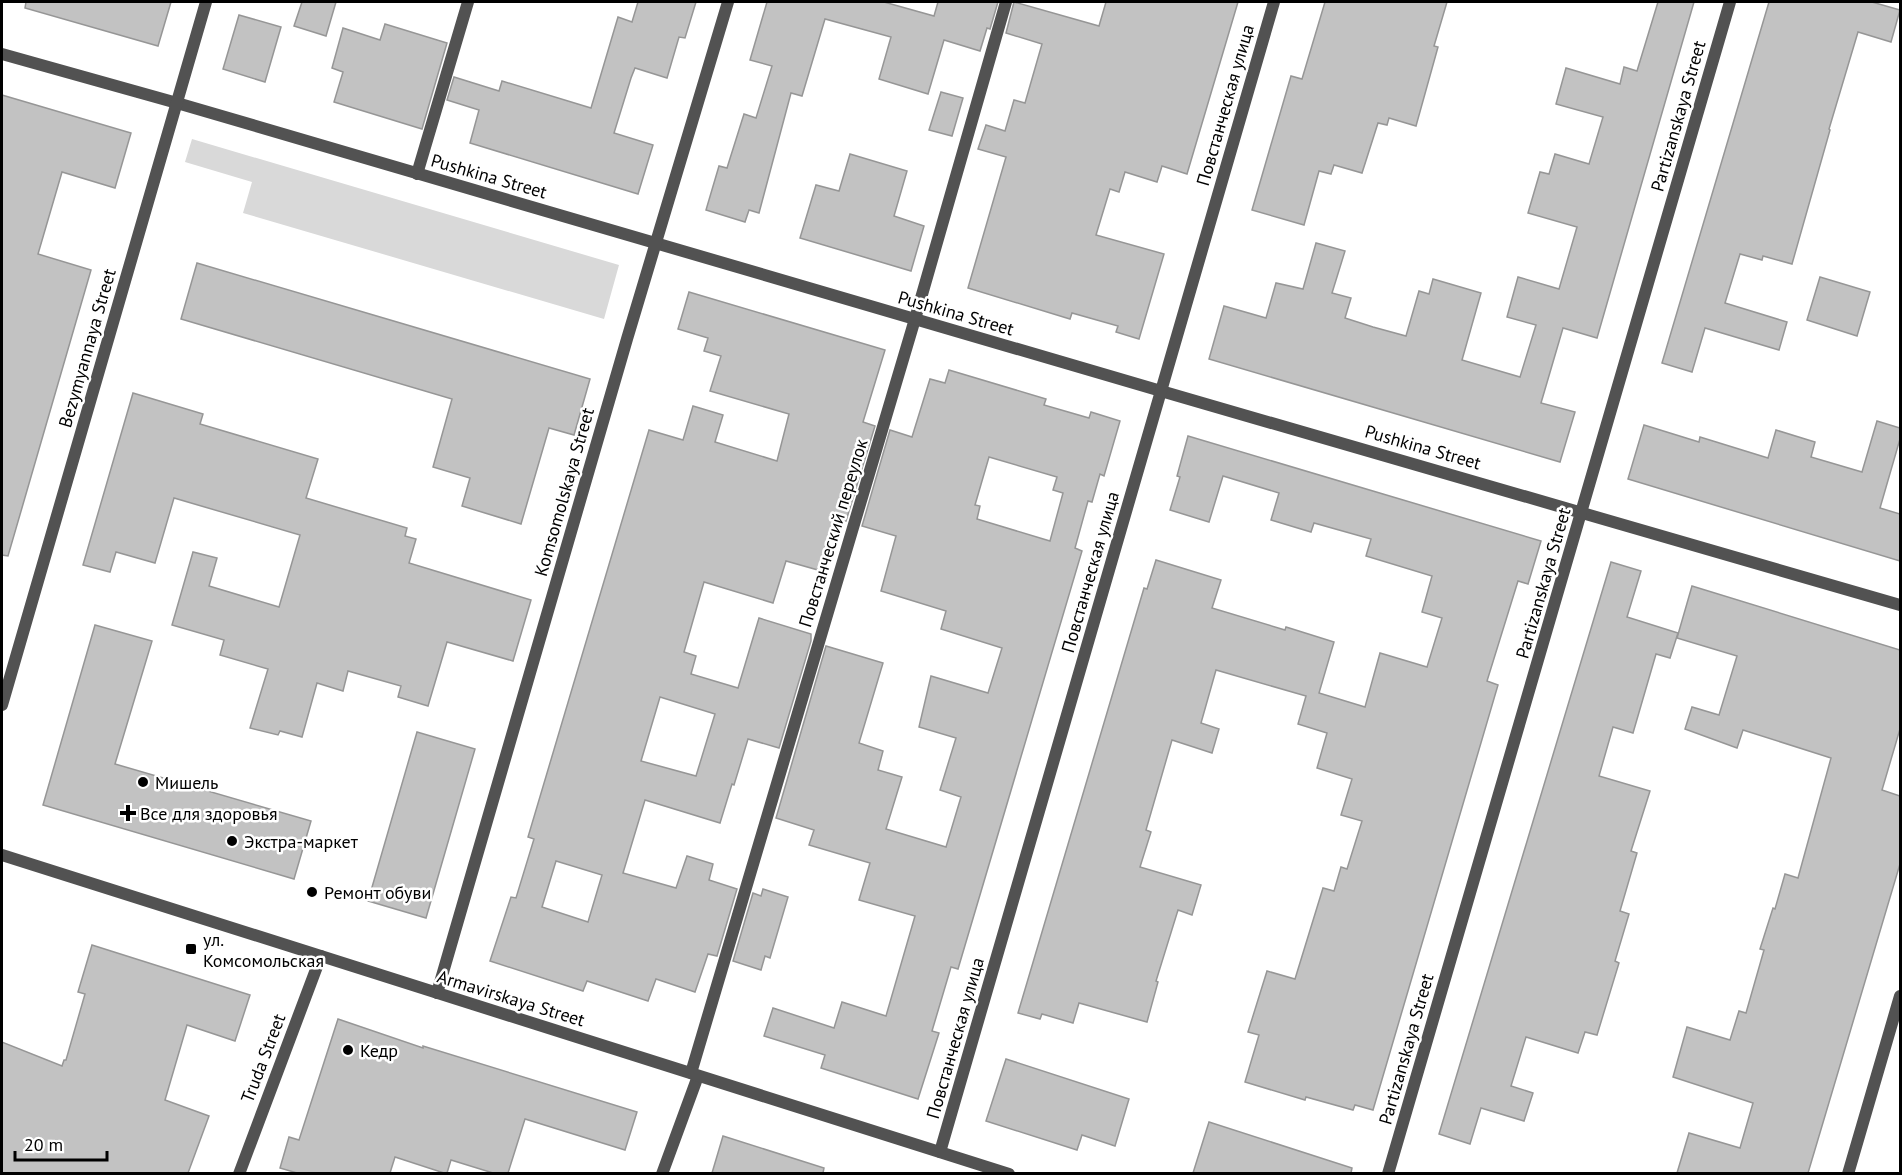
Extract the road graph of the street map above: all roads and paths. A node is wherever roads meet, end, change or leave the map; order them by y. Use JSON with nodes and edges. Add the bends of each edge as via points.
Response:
{"nodes":[{"id":1,"x":206,"y":2,"type":"edge"},
{"id":2,"x":468,"y":2,"type":"edge"},
{"id":3,"x":728,"y":2,"type":"edge"},
{"id":4,"x":1006,"y":2,"type":"edge"},
{"id":5,"x":1274,"y":2,"type":"edge"},
{"id":6,"x":1730,"y":2,"type":"edge"},
{"id":7,"x":2,"y":54,"type":"edge"},
{"id":8,"x":177,"y":103,"type":"junction"},
{"id":9,"x":417,"y":174,"type":"junction"},
{"id":10,"x":655,"y":243,"type":"junction"},
{"id":11,"x":915,"y":319,"type":"junction"},
{"id":12,"x":1161,"y":391,"type":"junction"},
{"id":13,"x":1582,"y":512,"type":"junction"},
{"id":14,"x":1900,"y":605,"type":"edge"},
{"id":15,"x":2,"y":705,"type":"edge"},
{"id":16,"x":2,"y":855,"type":"edge"},
{"id":17,"x":321,"y":956,"type":"junction"},
{"id":18,"x":437,"y":993,"type":"junction"},
{"id":19,"x":1900,"y":996,"type":"edge"},
{"id":20,"x":695,"y":1075,"type":"junction"},
{"id":21,"x":940,"y":1152,"type":"junction"},
{"id":22,"x":239,"y":1173,"type":"edge"},
{"id":23,"x":662,"y":1173,"type":"edge"},
{"id":24,"x":1009,"y":1173,"type":"edge"},
{"id":25,"x":1388,"y":1173,"type":"edge"},
{"id":26,"x":1848,"y":1173,"type":"edge"}],
"edges":[{"from":1,"to":8,"type":"street","name":"Bezymyannaya Street"},
{"from":2,"to":9,"type":"street"},
{"from":3,"to":10,"type":"street","name":"Komsomolskaya Street"},
{"from":4,"to":11,"type":"street","name":"Повстанческий переулок"},
{"from":5,"to":12,"type":"street","name":"Повстанческая улица"},
{"from":6,"to":13,"type":"street","name":"Partizanskaya Street"},
{"from":7,"to":8,"type":"street","name":"Pushkina Street"},
{"from":8,"to":9,"type":"street","name":"Pushkina Street"},
{"from":8,"to":15,"type":"street","name":"Bezymyannaya Street"},
{"from":9,"to":10,"type":"street","name":"Pushkina Street"},
{"from":10,"to":11,"type":"street","name":"Pushkina Street"},
{"from":10,"to":18,"type":"street","name":"Komsomolskaya Street"},
{"from":11,"to":12,"type":"street","name":"Pushkina Street"},
{"from":11,"to":20,"type":"street","name":"Повстанческий переулок"},
{"from":12,"to":13,"type":"street","name":"Pushkina Street"},
{"from":12,"to":21,"type":"street","name":"Повстанческая улица"},
{"from":13,"to":14,"type":"street","name":"Pushkina Street"},
{"from":13,"to":25,"type":"street","name":"Partizanskaya Street"},
{"from":16,"to":17,"type":"street","name":"Armavirskaya Street"},
{"from":17,"to":18,"type":"street","name":"Armavirskaya Street"},
{"from":17,"to":22,"type":"street","name":"Truda Street"},
{"from":18,"to":20,"type":"street","name":"Armavirskaya Street"},
{"from":19,"to":26,"type":"street"},
{"from":20,"to":21,"type":"street","name":"Armavirskaya Street"},
{"from":20,"to":23,"type":"street","name":"Повстанческий переулок"},
{"from":21,"to":24,"type":"street","name":"Armavirskaya Street"}]}
